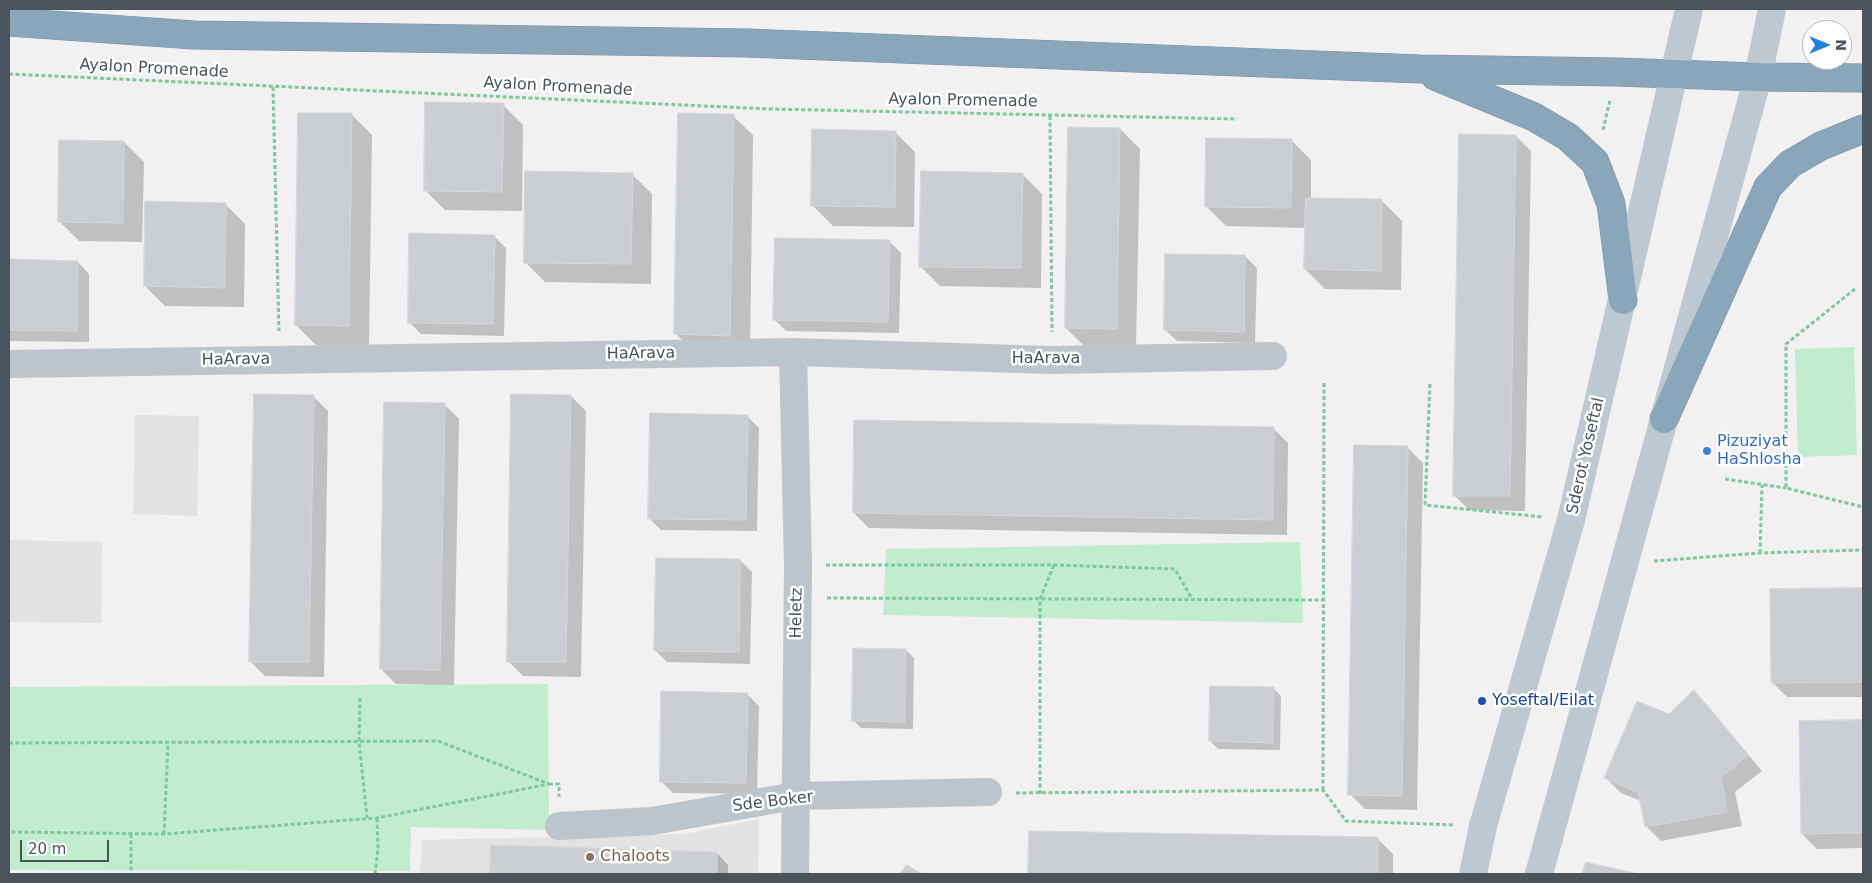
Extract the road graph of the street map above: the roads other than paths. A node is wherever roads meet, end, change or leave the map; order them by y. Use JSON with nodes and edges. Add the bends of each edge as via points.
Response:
{"nodes":[{"id":1,"x":1772,"y":9,"type":"edge"},
{"id":2,"x":1686,"y":21,"type":"edge"},
{"id":3,"x":9,"y":22,"type":"edge"},
{"id":4,"x":1420,"y":69,"type":"junction"},
{"id":5,"x":1675,"y":75,"type":"junction"},
{"id":6,"x":1758,"y":77,"type":"junction"},
{"id":7,"x":1863,"y":78,"type":"edge"},
{"id":8,"x":1863,"y":129,"type":"edge"},
{"id":9,"x":1622,"y":300,"type":"junction"},
{"id":10,"x":793,"y":352,"type":"junction"},
{"id":11,"x":1273,"y":356,"type":"dead end"},
{"id":12,"x":9,"y":364,"type":"edge"},
{"id":13,"x":1664,"y":419,"type":"junction"},
{"id":14,"x":988,"y":792,"type":"dead end"},
{"id":15,"x":794,"y":796,"type":"junction"},
{"id":16,"x":559,"y":826,"type":"dead end"},
{"id":17,"x":795,"y":874,"type":"edge"},
{"id":18,"x":1473,"y":874,"type":"edge"},
{"id":19,"x":1539,"y":874,"type":"edge"}],
"edges":[{"from":1,"to":6,"type":"main road"},
{"from":2,"to":5,"type":"main road","name":"Sderot Yoseftal"},
{"from":3,"to":4,"type":"highway","via":[[194,35],[747,43]]},
{"from":4,"to":5,"type":"highway"},
{"from":4,"to":9,"type":"highway","via":[[1534,117],[1568,137],[1595,162],[1611,204]]},
{"from":5,"to":6,"type":"highway"},
{"from":5,"to":9,"type":"main road","name":"Sderot Yoseftal"},
{"from":6,"to":7,"type":"highway"},
{"from":6,"to":13,"type":"main road"},
{"from":8,"to":13,"type":"highway","via":[[1821,146],[1790,164],[1768,187]]},
{"from":9,"to":18,"type":"main road","name":"Sderot Yoseftal","via":[[1571,520],[1483,826]]},
{"from":10,"to":11,"type":"street","name":"HaArava","via":[[1052,360]]},
{"from":10,"to":12,"type":"street","name":"HaArava"},
{"from":10,"to":15,"type":"street","name":"Heletz","via":[[798,565]]},
{"from":13,"to":19,"type":"main road"},
{"from":14,"to":15,"type":"street","name":"Sde Boker"},
{"from":15,"to":16,"type":"street","name":"Sde Boker","via":[[652,821]]},
{"from":15,"to":17,"type":"street","name":"Heletz"}]}
